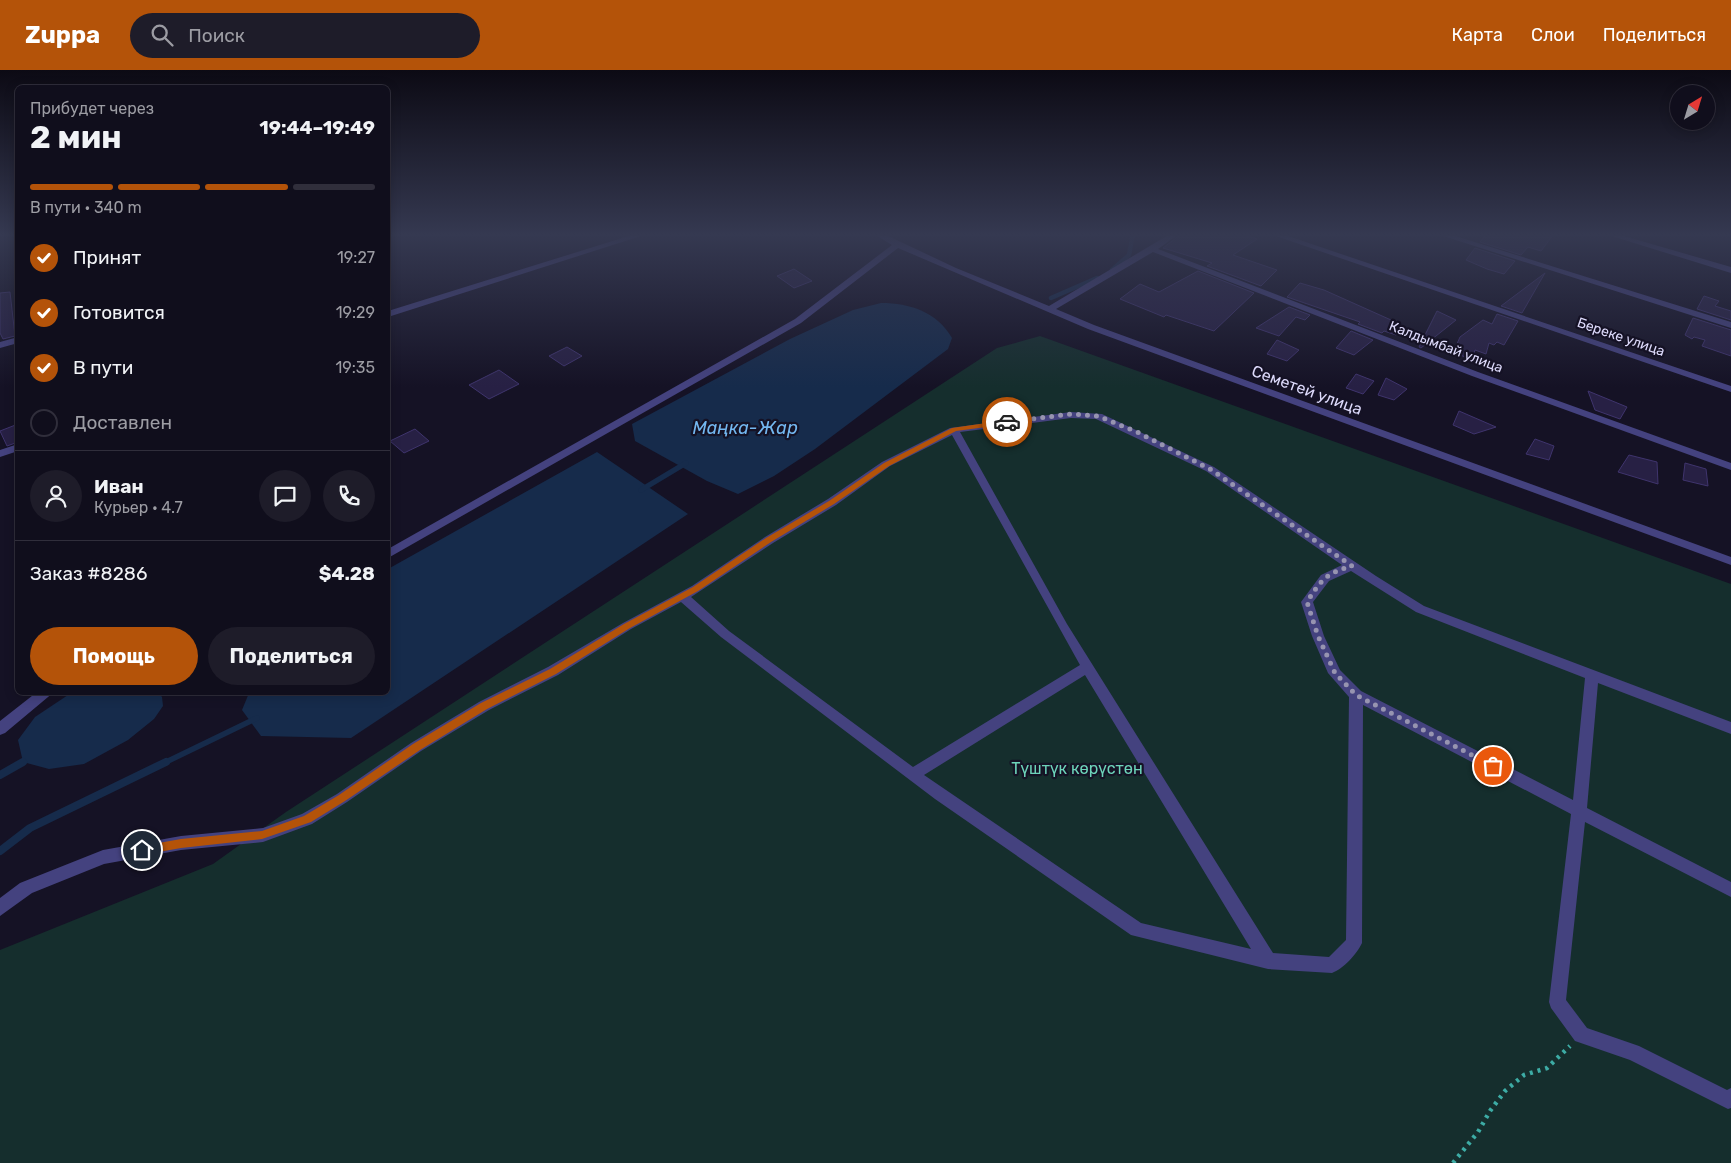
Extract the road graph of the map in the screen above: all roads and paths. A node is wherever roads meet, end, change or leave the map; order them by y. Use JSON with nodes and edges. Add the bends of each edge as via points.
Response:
{"nodes":[{"id":1,"x":480,"y":285,"type":"edge"},
{"id":2,"x":845,"y":285,"type":"edge"},
{"id":3,"x":989,"y":285,"type":"edge"},
{"id":4,"x":1091,"y":285,"type":"edge"},
{"id":5,"x":1245,"y":285,"type":"edge"},
{"id":6,"x":1424,"y":285,"type":"edge"},
{"id":7,"x":1604,"y":285,"type":"edge"},
{"id":8,"x":1049,"y":310,"type":"junction"},
{"id":9,"x":390,"y":313,"type":"edge"},
{"id":10,"x":1731,"y":325,"type":"edge"},
{"id":11,"x":15,"y":341,"type":"edge"},
{"id":12,"x":0,"y":344,"type":"edge"},
{"id":13,"x":1731,"y":389,"type":"edge"},
{"id":14,"x":954,"y":430,"type":"junction"},
{"id":15,"x":15,"y":448,"type":"edge"},
{"id":16,"x":0,"y":454,"type":"edge"},
{"id":17,"x":1731,"y":467,"type":"edge"},
{"id":18,"x":390,"y":553,"type":"edge"},
{"id":19,"x":1731,"y":561,"type":"edge"},
{"id":20,"x":1352,"y":566,"type":"junction"},
{"id":21,"x":682,"y":596,"type":"junction"},
{"id":22,"x":1087,"y":667,"type":"junction"},
{"id":23,"x":1592,"y":676,"type":"junction"},
{"id":24,"x":44,"y":695,"type":"edge"},
{"id":25,"x":1356,"y":695,"type":"junction"},
{"id":26,"x":1731,"y":728,"type":"edge"},
{"id":27,"x":0,"y":729,"type":"edge"},
{"id":28,"x":913,"y":774,"type":"junction"},
{"id":29,"x":1579,"y":811,"type":"junction"},
{"id":30,"x":1731,"y":890,"type":"edge"},
{"id":31,"x":0,"y":908,"type":"edge"},
{"id":32,"x":1268,"y":961,"type":"junction"},
{"id":33,"x":1581,"y":1035,"type":"junction"},
{"id":34,"x":1731,"y":1098,"type":"edge"},
{"id":35,"x":1453,"y":1163,"type":"edge"}],
"edges":[{"from":1,"to":9,"type":"street"},
{"from":2,"to":18,"type":"street","via":[[798,321]]},
{"from":3,"to":8,"type":"street","name":"Семетей улица"},
{"from":4,"to":8,"type":"street"},
{"from":5,"to":17,"type":"street","name":"Калдымбай улица","via":[[1475,374]]},
{"from":6,"to":13,"type":"street","name":"Береке улица"},
{"from":7,"to":10,"type":"street"},
{"from":8,"to":19,"type":"street","name":"Семетей улица"},
{"from":11,"to":12,"type":"street"},
{"from":14,"to":20,"type":"street","via":[[1071,414],[1098,416],[1210,469]]},
{"from":14,"to":21,"type":"street","via":[[886,464],[832,502]]},
{"from":14,"to":22,"type":"street"},
{"from":15,"to":16,"type":"street"},
{"from":20,"to":23,"type":"street","via":[[1420,609]]},
{"from":20,"to":25,"type":"street","via":[[1333,571],[1307,602],[1335,673]]},
{"from":21,"to":28,"type":"street","via":[[724,634]]},
{"from":21,"to":31,"type":"street","via":[[553,671],[484,706],[308,819],[262,835],[103,857],[26,888]]},
{"from":22,"to":28,"type":"street"},
{"from":22,"to":32,"type":"street"},
{"from":23,"to":26,"type":"street"},
{"from":23,"to":29,"type":"street"},
{"from":24,"to":27,"type":"street"},
{"from":25,"to":29,"type":"street"},
{"from":25,"to":32,"type":"street","via":[[1354,943],[1332,965]]},
{"from":28,"to":32,"type":"street","via":[[1137,930]]},
{"from":29,"to":30,"type":"street"},
{"from":29,"to":33,"type":"street","via":[[1557,1002]]},
{"from":33,"to":34,"type":"street","via":[[1633,1052],[1728,1100]]},
{"from":33,"to":35,"type":"path","via":[[1547,1068],[1524,1075],[1506,1091]]}]}
